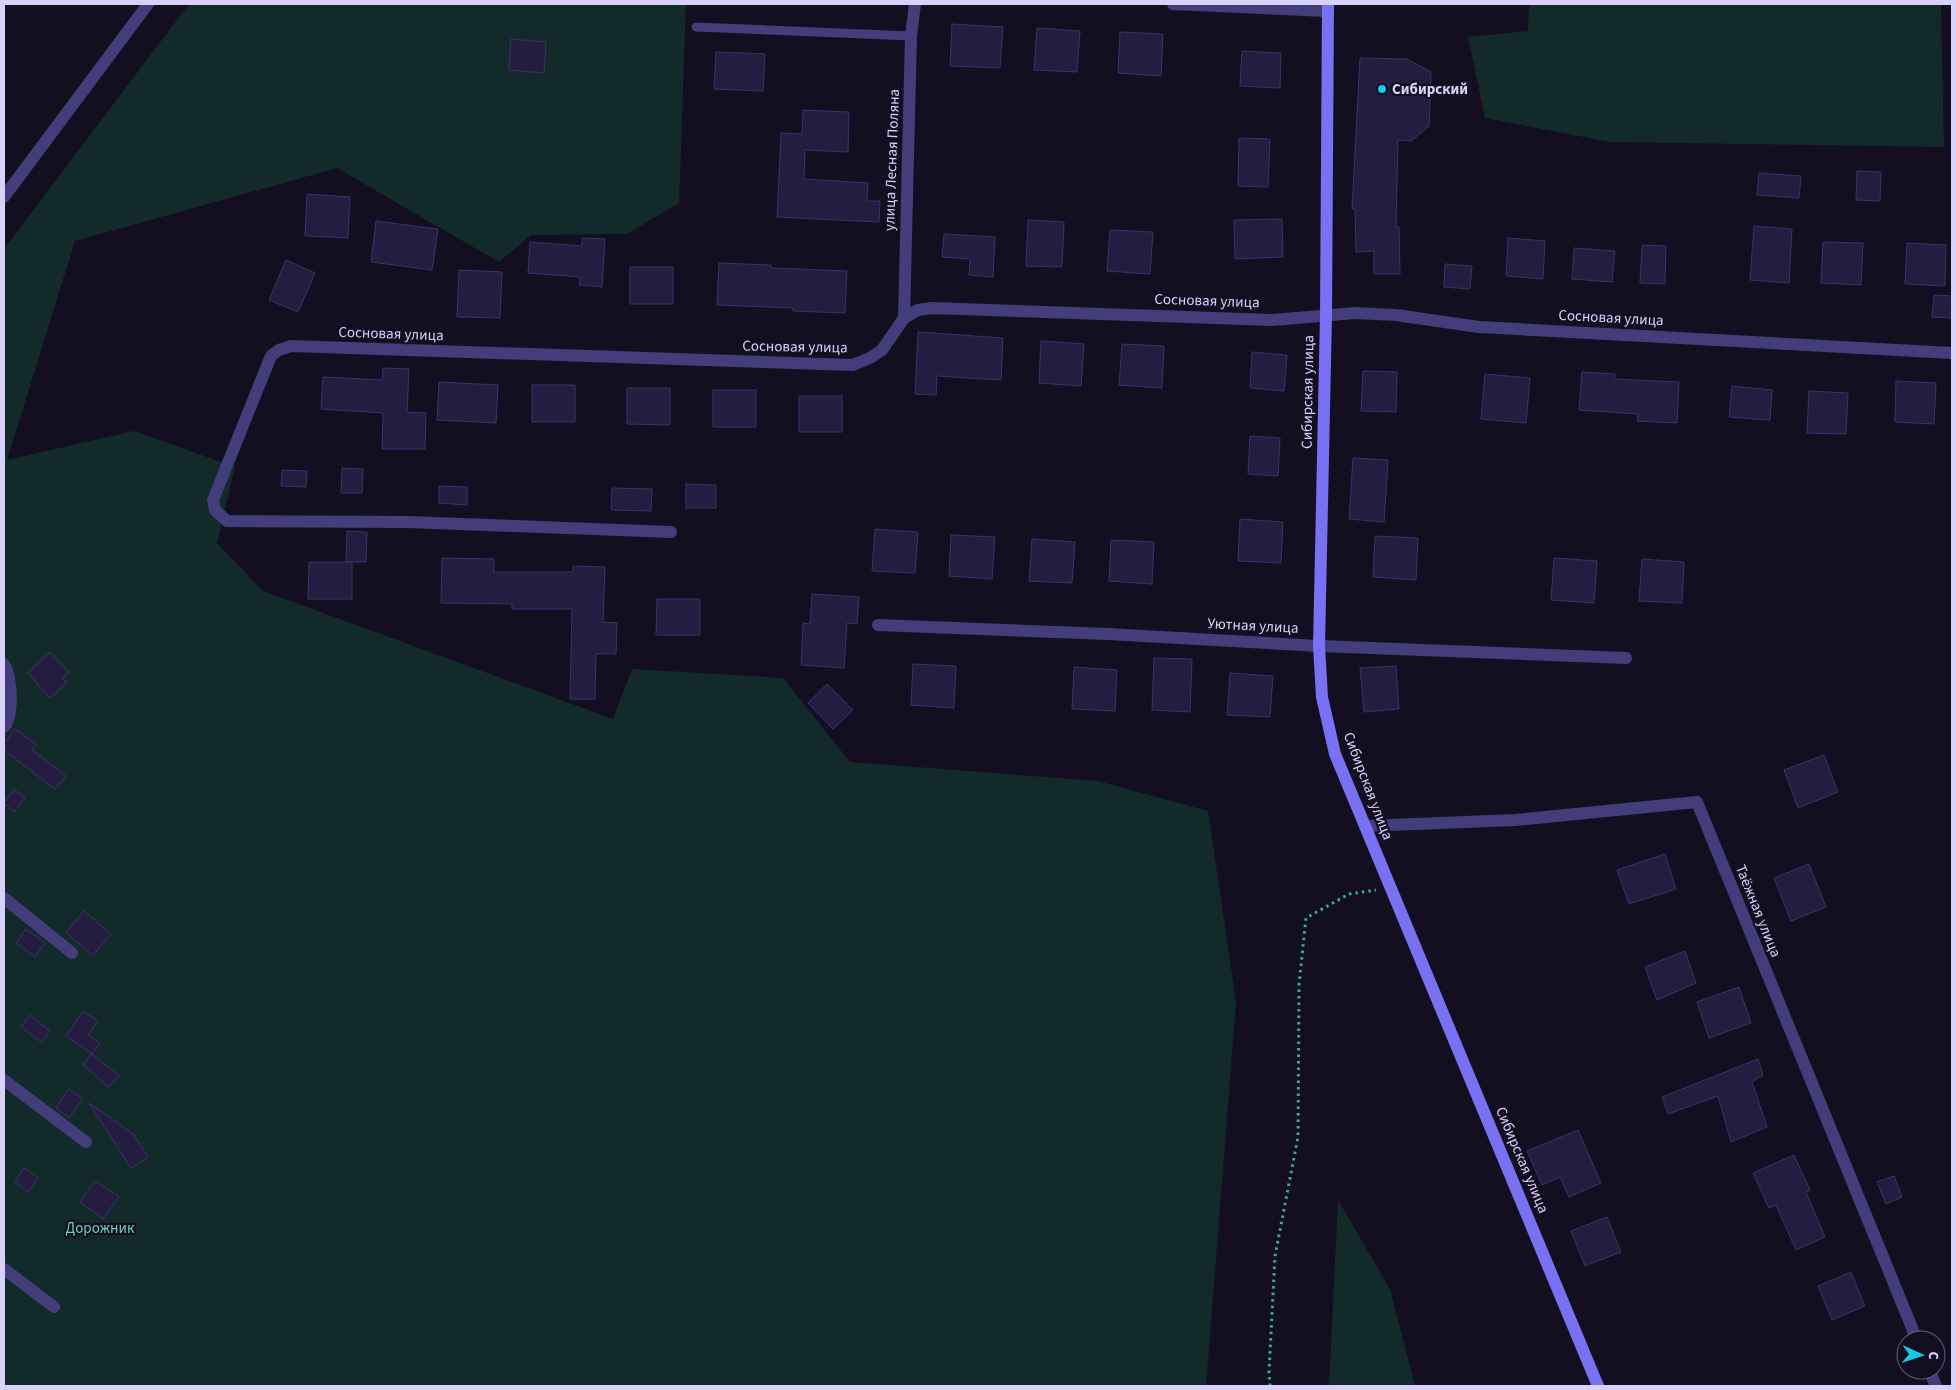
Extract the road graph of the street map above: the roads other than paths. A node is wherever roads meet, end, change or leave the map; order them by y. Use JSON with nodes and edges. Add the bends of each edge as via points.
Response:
{"nodes":[{"id":1,"x":148,"y":4,"type":"edge"},
{"id":2,"x":915,"y":4,"type":"edge"},
{"id":3,"x":1173,"y":4,"type":"edge"},
{"id":4,"x":1327,"y":7,"type":"edge"},
{"id":5,"x":696,"y":27,"type":"dead end"},
{"id":6,"x":911,"y":36,"type":"junction"},
{"id":7,"x":4,"y":197,"type":"edge"},
{"id":8,"x":1326,"y":315,"type":"junction"},
{"id":9,"x":904,"y":318,"type":"junction"},
{"id":10,"x":1952,"y":353,"type":"edge"},
{"id":11,"x":671,"y":532,"type":"dead end"},
{"id":12,"x":878,"y":625,"type":"dead end"},
{"id":13,"x":1319,"y":646,"type":"junction"},
{"id":14,"x":1626,"y":658,"type":"dead end"},
{"id":15,"x":4,"y":664,"type":"edge"},
{"id":16,"x":5,"y":724,"type":"edge"},
{"id":17,"x":1365,"y":826,"type":"junction"},
{"id":18,"x":4,"y":898,"type":"edge"},
{"id":19,"x":72,"y":954,"type":"dead end"},
{"id":20,"x":4,"y":1080,"type":"edge"},
{"id":21,"x":86,"y":1142,"type":"dead end"},
{"id":22,"x":4,"y":1269,"type":"edge"},
{"id":23,"x":54,"y":1307,"type":"dead end"},
{"id":24,"x":1913,"y":1330,"type":"edge"},
{"id":25,"x":1598,"y":1386,"type":"edge"}],
"edges":[{"from":1,"to":7,"type":"street"},
{"from":2,"to":6,"type":"street","name":"улица Лесная Поляна"},
{"from":3,"to":4,"type":"street"},
{"from":4,"to":8,"type":"street","name":"Сибирская улица"},
{"from":5,"to":6,"type":"lane"},
{"from":6,"to":9,"type":"street","name":"улица Лесная Поляна"},
{"from":8,"to":9,"type":"street","name":"Сосновая улица","via":[[1273,320],[932,308],[918,310]]},
{"from":8,"to":10,"type":"street","name":"Сосновая улица","via":[[1396,315],[1479,326]]},
{"from":8,"to":13,"type":"street","name":"Сибирская улица"},
{"from":9,"to":11,"type":"street","name":"Сосновая улица","via":[[882,350],[853,365],[291,346],[272,356],[213,500],[214,510],[227,521],[408,522]]},
{"from":12,"to":13,"type":"street","name":"Уютная улица"},
{"from":13,"to":14,"type":"street","name":"Уютная улица"},
{"from":13,"to":17,"type":"street","name":"Сибирская улица","via":[[1322,697],[1335,754]]},
{"from":15,"to":16,"type":"street","via":[[12,702]]},
{"from":17,"to":24,"type":"street","name":"Таёжная улица","via":[[1515,820],[1697,802]]},
{"from":17,"to":25,"type":"street","name":"Сибирская улица"},
{"from":18,"to":19,"type":"street"},
{"from":20,"to":21,"type":"street"},
{"from":22,"to":23,"type":"street"}]}
